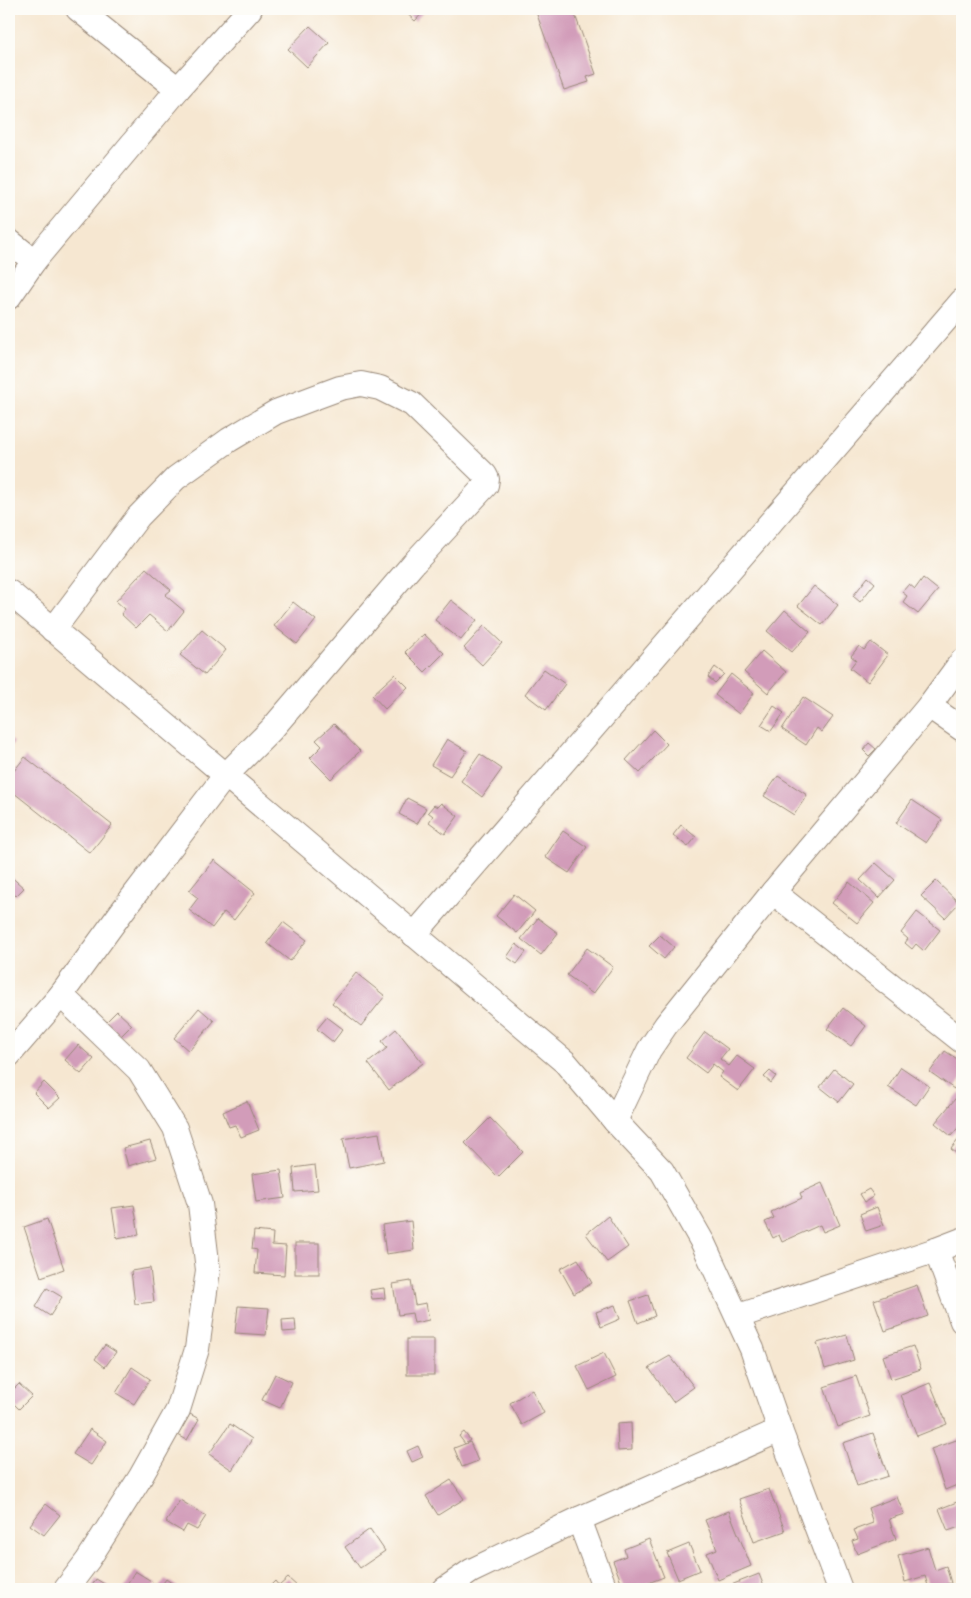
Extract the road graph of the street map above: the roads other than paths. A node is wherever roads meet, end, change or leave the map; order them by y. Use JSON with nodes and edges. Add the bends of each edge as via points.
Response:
{"nodes":[{"id":1,"x":78,"y":9,"type":"edge"},
{"id":2,"x":250,"y":9,"type":"edge"},
{"id":3,"x":178,"y":89,"type":"junction"},
{"id":4,"x":9,"y":241,"type":"edge"},
{"id":5,"x":34,"y":261,"type":"junction"},
{"id":6,"x":9,"y":297,"type":"edge"},
{"id":7,"x":962,"y":301,"type":"edge"},
{"id":8,"x":9,"y":592,"type":"edge"},
{"id":9,"x":53,"y":630,"type":"junction"},
{"id":10,"x":962,"y":661,"type":"edge"},
{"id":11,"x":929,"y":706,"type":"junction"},
{"id":12,"x":962,"y":730,"type":"edge"},
{"id":13,"x":225,"y":776,"type":"junction"},
{"id":14,"x":773,"y":892,"type":"junction"},
{"id":15,"x":414,"y":935,"type":"junction"},
{"id":16,"x":60,"y":995,"type":"junction"},
{"id":17,"x":962,"y":1041,"type":"edge"},
{"id":18,"x":9,"y":1055,"type":"edge"},
{"id":19,"x":615,"y":1121,"type":"junction"},
{"id":20,"x":962,"y":1240,"type":"edge"},
{"id":21,"x":936,"y":1250,"type":"junction"},
{"id":22,"x":738,"y":1316,"type":"junction"},
{"id":23,"x":962,"y":1321,"type":"edge"},
{"id":24,"x":780,"y":1430,"type":"junction"},
{"id":25,"x":579,"y":1519,"type":"junction"},
{"id":26,"x":66,"y":1589,"type":"edge"},
{"id":27,"x":446,"y":1589,"type":"edge"},
{"id":28,"x":605,"y":1589,"type":"edge"},
{"id":29,"x":840,"y":1589,"type":"edge"}],
"edges":[{"from":1,"to":3,"type":"street"},
{"from":2,"to":3,"type":"street"},
{"from":3,"to":5,"type":"street"},
{"from":4,"to":5,"type":"street"},
{"from":5,"to":6,"type":"street"},
{"from":7,"to":15,"type":"street"},
{"from":8,"to":9,"type":"street"},
{"from":9,"to":13,"type":"street"},
{"from":9,"to":13,"type":"street","via":[[138,517],[176,478],[229,440],[276,412],[340,388],[361,384],[380,388],[412,404],[485,475],[486,485],[413,564],[271,730]]},
{"from":10,"to":11,"type":"street"},
{"from":11,"to":12,"type":"street"},
{"from":11,"to":14,"type":"street"},
{"from":13,"to":15,"type":"street"},
{"from":13,"to":16,"type":"street"},
{"from":14,"to":17,"type":"street"},
{"from":14,"to":19,"type":"street","via":[[666,1025],[649,1050]]},
{"from":15,"to":19,"type":"street","via":[[565,1062]]},
{"from":16,"to":18,"type":"street"},
{"from":16,"to":26,"type":"street","via":[[140,1070],[175,1128],[200,1204],[208,1270],[197,1349],[178,1410],[140,1478]]},
{"from":19,"to":22,"type":"street","via":[[662,1171],[703,1243]]},
{"from":20,"to":21,"type":"street"},
{"from":21,"to":22,"type":"street"},
{"from":21,"to":23,"type":"street"},
{"from":22,"to":24,"type":"street"},
{"from":24,"to":25,"type":"street"},
{"from":24,"to":29,"type":"street"},
{"from":25,"to":27,"type":"street","via":[[471,1571]]},
{"from":25,"to":28,"type":"street"}]}
